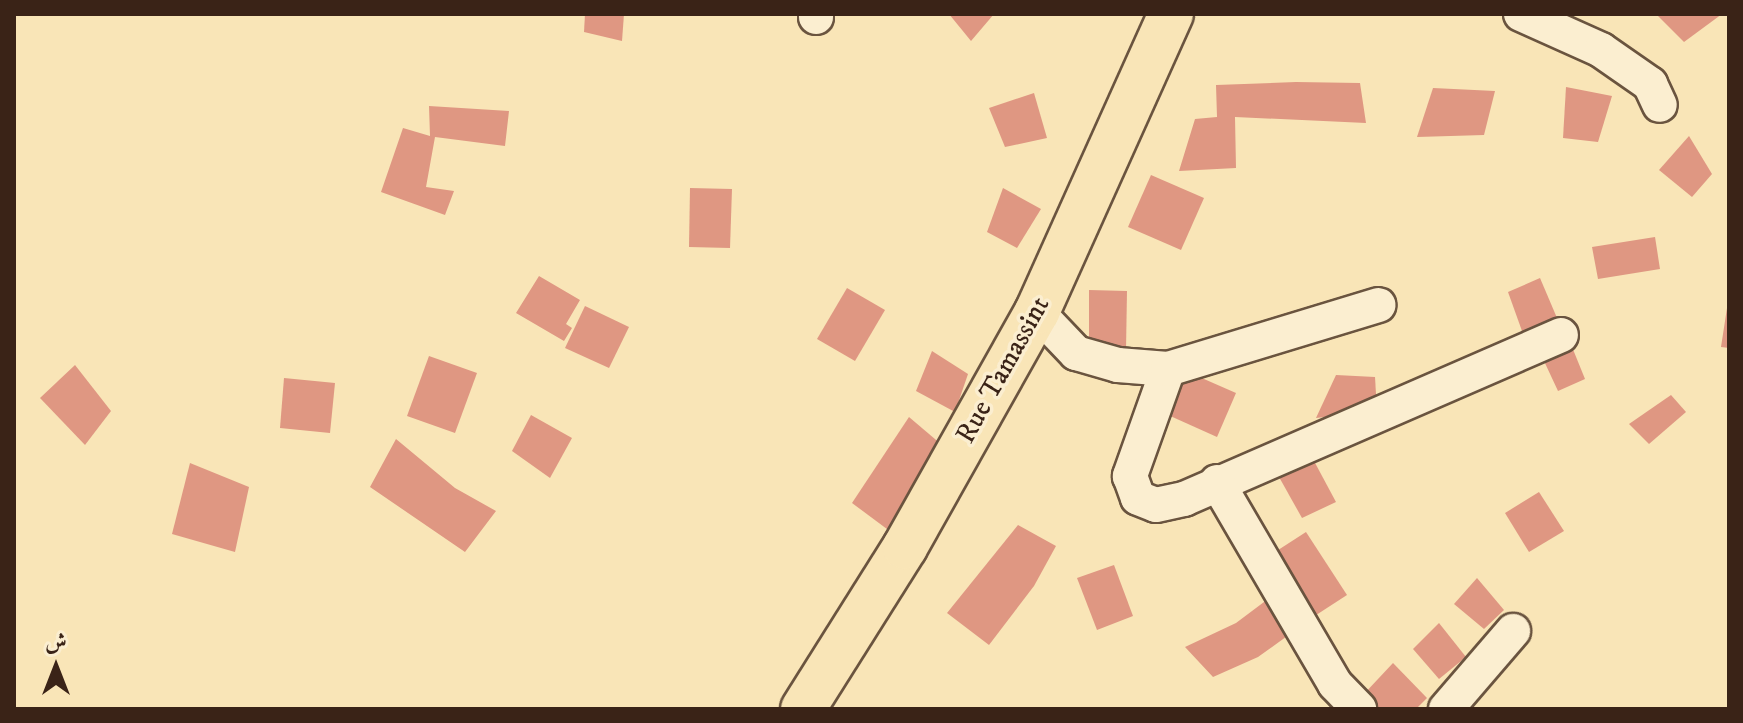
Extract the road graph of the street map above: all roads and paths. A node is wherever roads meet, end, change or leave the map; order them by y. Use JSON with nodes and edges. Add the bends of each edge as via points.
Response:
{"nodes":[{"id":1,"x":1171,"y":14,"type":"edge"},
{"id":2,"x":1521,"y":14,"type":"edge"},
{"id":3,"x":1660,"y":105,"type":"dead end"},
{"id":4,"x":1379,"y":305,"type":"dead end"},
{"id":5,"x":1037,"y":312,"type":"junction"},
{"id":6,"x":1561,"y":335,"type":"dead end"},
{"id":7,"x":1168,"y":369,"type":"junction"},
{"id":8,"x":1217,"y":482,"type":"junction"},
{"id":9,"x":1513,"y":631,"type":"dead end"},
{"id":10,"x":803,"y":709,"type":"edge"},
{"id":11,"x":1359,"y":709,"type":"edge"},
{"id":12,"x":1446,"y":709,"type":"edge"}],
"edges":[{"from":1,"to":5,"type":"main road","name":"Rue Tamassint"},
{"from":2,"to":3,"type":"street","via":[[1601,50],[1650,84]]},
{"from":4,"to":7,"type":"street"},
{"from":5,"to":7,"type":"street","via":[[1076,353],[1118,365]]},
{"from":5,"to":10,"type":"main road","name":"Rue Tamassint","via":[[905,547]]},
{"from":6,"to":8,"type":"street"},
{"from":7,"to":8,"type":"street","via":[[1130,476],[1138,498],[1156,505],[1184,499]]},
{"from":8,"to":11,"type":"street","via":[[1335,684]]},
{"from":9,"to":12,"type":"street"}]}
